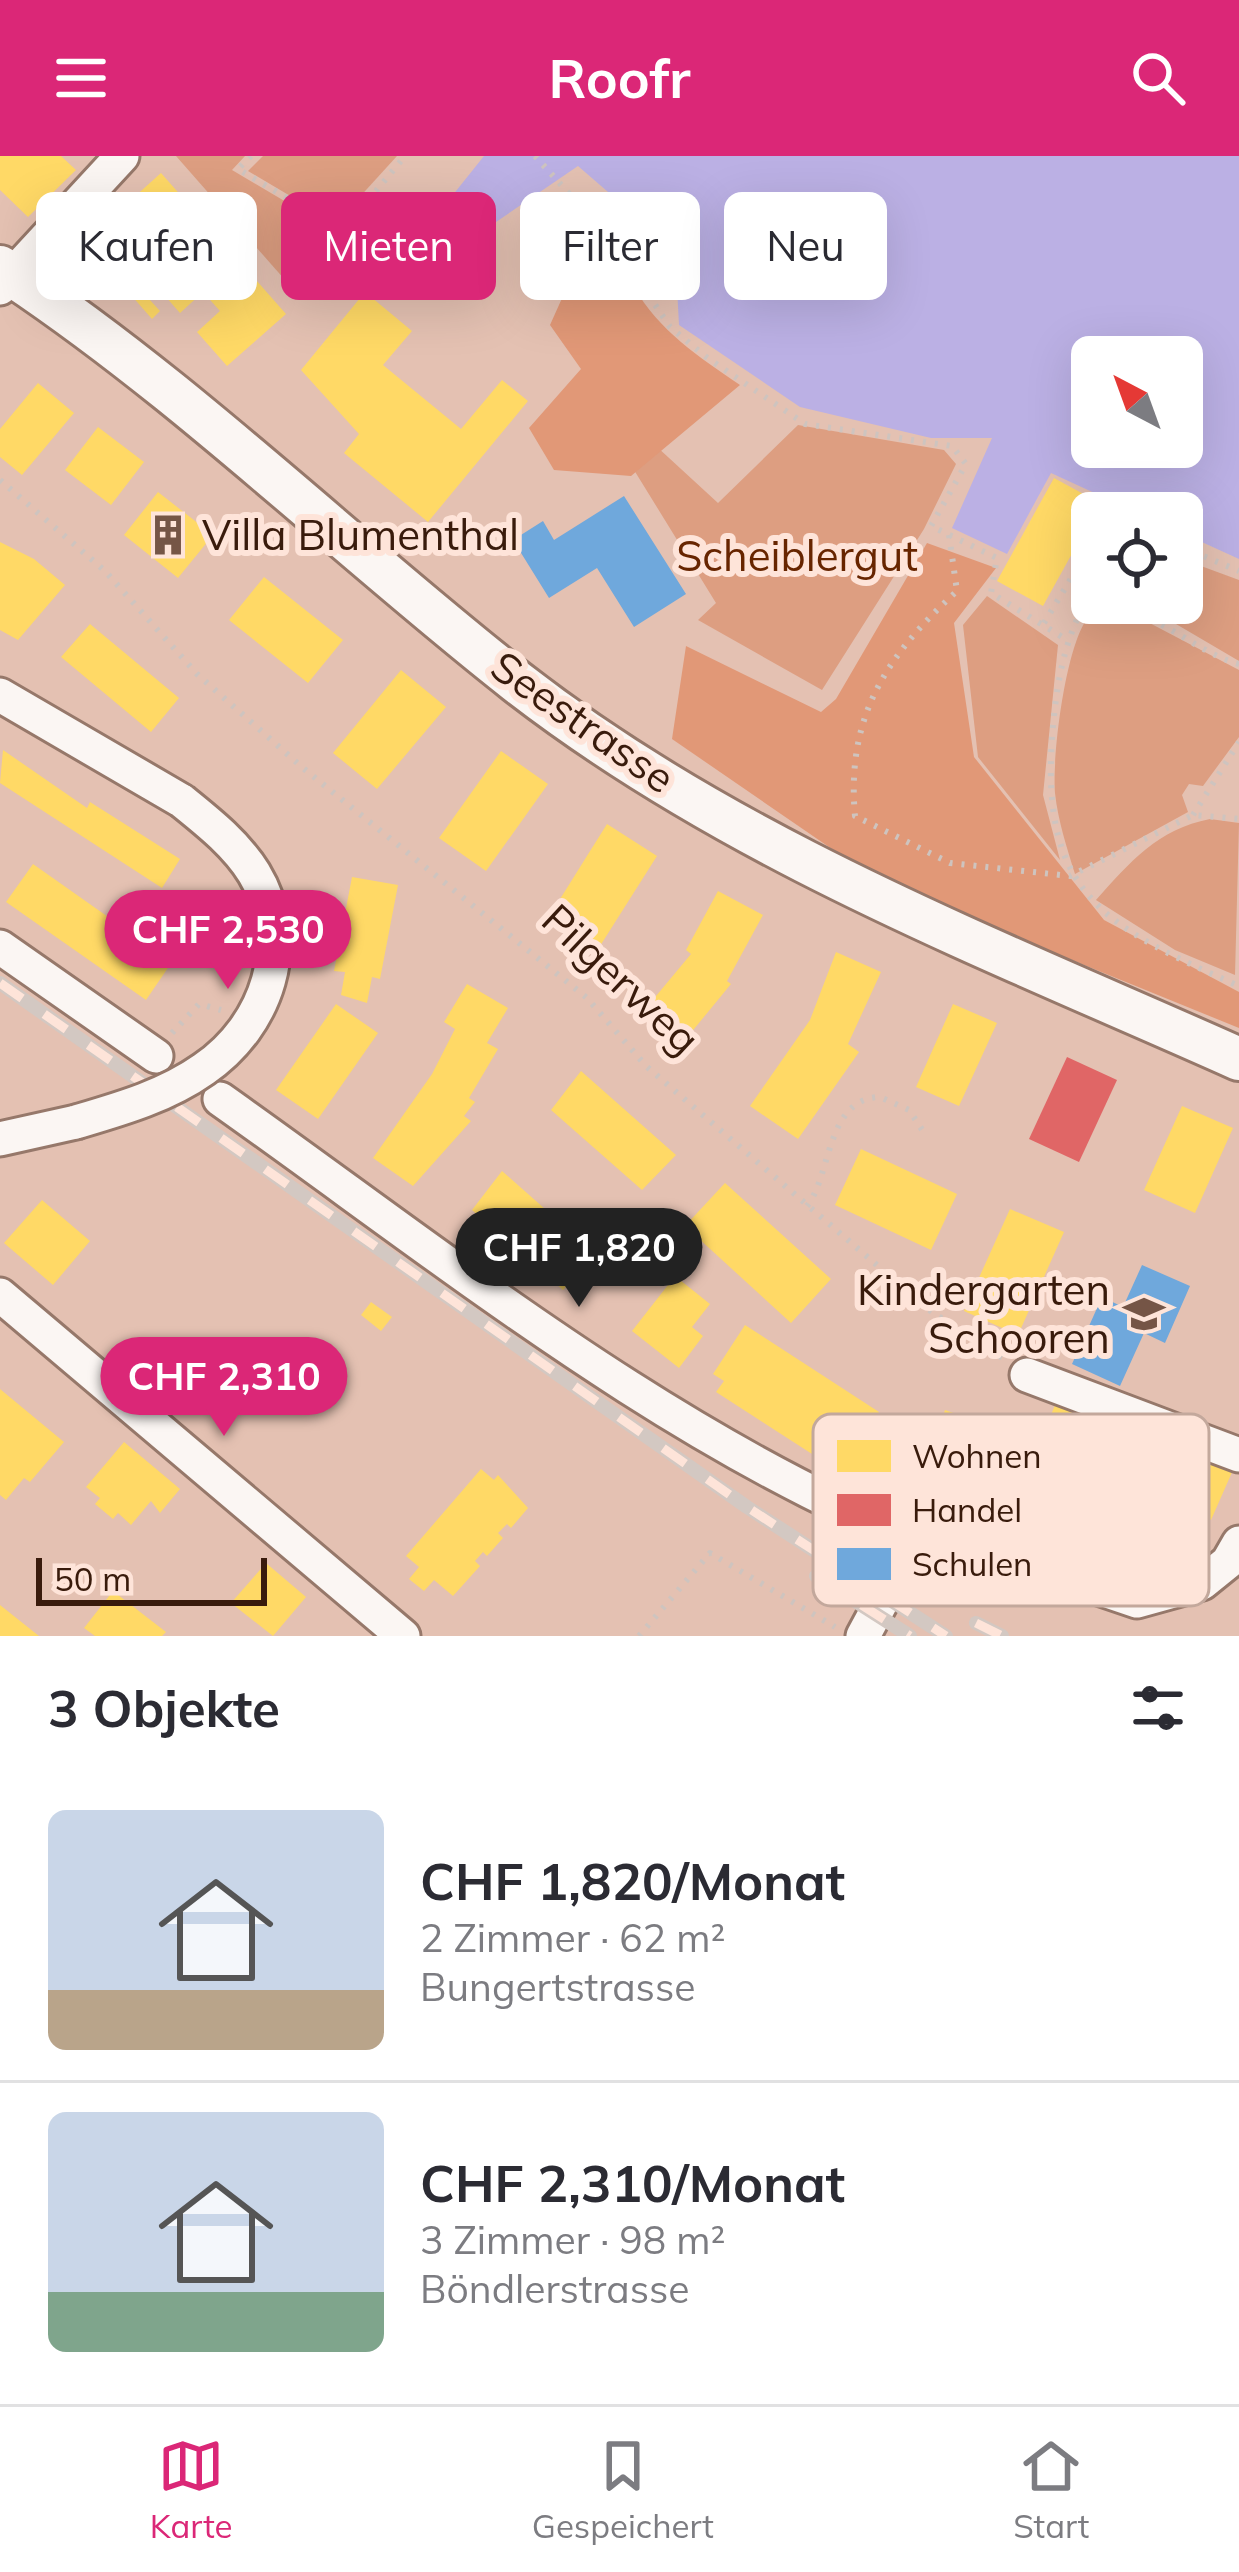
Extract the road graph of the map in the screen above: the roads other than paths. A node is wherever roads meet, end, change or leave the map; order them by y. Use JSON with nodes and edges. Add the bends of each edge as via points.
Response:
{"nodes":[{"id":1,"x":122,"y":156,"type":"edge"},
{"id":2,"x":4,"y":277,"type":"edge"},
{"id":3,"x":0,"y":695,"type":"edge"},
{"id":4,"x":0,"y":947,"type":"edge"},
{"id":5,"x":165,"y":1043,"type":"road end"},
{"id":6,"x":1239,"y":1059,"type":"edge"},
{"id":7,"x":220,"y":1099,"type":"dead end"},
{"id":8,"x":0,"y":1139,"type":"edge"},
{"id":9,"x":0,"y":1295,"type":"edge"},
{"id":10,"x":1027,"y":1375,"type":"road end"},
{"id":11,"x":1130,"y":1414,"type":"edge"},
{"id":12,"x":1209,"y":1444,"type":"edge"},
{"id":13,"x":1239,"y":1455,"type":"edge"},
{"id":14,"x":813,"y":1496,"type":"edge"},
{"id":15,"x":1239,"y":1544,"type":"edge"},
{"id":16,"x":1239,"y":1570,"type":"edge"},
{"id":17,"x":1209,"y":1576,"type":"edge"},
{"id":18,"x":879,"y":1606,"type":"edge"},
{"id":19,"x":404,"y":1636,"type":"edge"},
{"id":20,"x":863,"y":1636,"type":"edge"}],
"edges":[{"from":1,"to":2,"type":"street"},
{"from":2,"to":6,"type":"main road","name":"Seestrasse","via":[[395,578],[517,682],[693,800],[839,879]]},
{"from":3,"to":8,"type":"street","bridge":true,"via":[[182,802],[226,838],[255,874],[271,922],[269,981],[248,1028],[215,1062],[150,1097]]},
{"from":4,"to":5,"type":"street"},
{"from":7,"to":14,"type":"street","via":[[664,1408]]},
{"from":9,"to":19,"type":"street"},
{"from":10,"to":11,"type":"street"},
{"from":12,"to":13,"type":"street"},
{"from":15,"to":16,"type":"street"},
{"from":15,"to":17,"type":"street"},
{"from":18,"to":20,"type":"street"}]}
